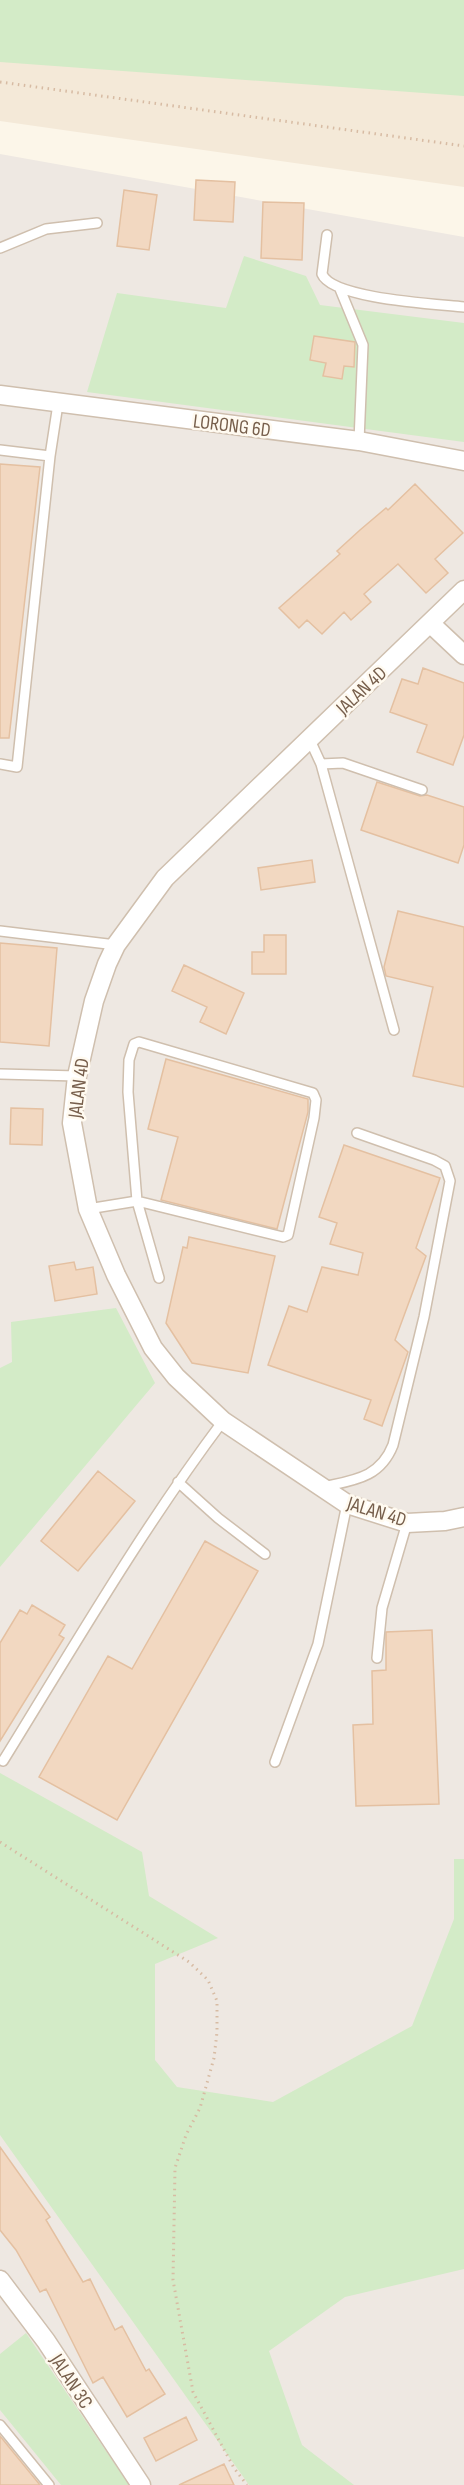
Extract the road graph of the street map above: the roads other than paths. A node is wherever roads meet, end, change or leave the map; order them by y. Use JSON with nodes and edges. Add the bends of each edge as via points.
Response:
{"nodes":[{"id":1,"x":97,"y":223,"type":"dead end"},
{"id":2,"x":327,"y":235,"type":"dead end"},
{"id":3,"x":0,"y":248,"type":"edge"},
{"id":4,"x":340,"y":290,"type":"junction"},
{"id":5,"x":464,"y":307,"type":"edge"},
{"id":6,"x":0,"y":395,"type":"edge"},
{"id":7,"x":58,"y":404,"type":"junction"},
{"id":8,"x":359,"y":441,"type":"junction"},
{"id":9,"x":0,"y":450,"type":"edge"},
{"id":10,"x":50,"y":456,"type":"junction"},
{"id":11,"x":464,"y":461,"type":"edge"},
{"id":12,"x":464,"y":590,"type":"edge"},
{"id":13,"x":431,"y":624,"type":"junction"},
{"id":14,"x":464,"y":655,"type":"edge"},
{"id":15,"x":309,"y":738,"type":"junction"},
{"id":16,"x":0,"y":764,"type":"edge"},
{"id":17,"x":321,"y":764,"type":"junction"},
{"id":18,"x":422,"y":790,"type":"dead end"},
{"id":19,"x":0,"y":931,"type":"edge"},
{"id":20,"x":116,"y":945,"type":"junction"},
{"id":21,"x":394,"y":1030,"type":"dead end"},
{"id":22,"x":0,"y":1074,"type":"edge"},
{"id":23,"x":77,"y":1076,"type":"junction"},
{"id":24,"x":357,"y":1133,"type":"dead end"},
{"id":25,"x":137,"y":1200,"type":"junction"},
{"id":26,"x":88,"y":1209,"type":"junction"},
{"id":27,"x":159,"y":1278,"type":"dead end"},
{"id":28,"x":223,"y":1421,"type":"junction"},
{"id":29,"x":177,"y":1482,"type":"junction"},
{"id":30,"x":320,"y":1488,"type":"junction"},
{"id":31,"x":347,"y":1504,"type":"junction"},
{"id":32,"x":464,"y":1517,"type":"edge"},
{"id":33,"x":406,"y":1523,"type":"junction"},
{"id":34,"x":265,"y":1554,"type":"dead end"},
{"id":35,"x":377,"y":1658,"type":"dead end"},
{"id":36,"x":3,"y":1761,"type":"dead end"},
{"id":37,"x":275,"y":1762,"type":"dead end"},
{"id":38,"x":0,"y":2280,"type":"edge"},
{"id":39,"x":0,"y":2425,"type":"edge"},
{"id":40,"x":50,"y":2485,"type":"edge"},
{"id":41,"x":141,"y":2485,"type":"edge"}],
"edges":[{"from":1,"to":3,"type":"lane","via":[[46,229]]},
{"from":2,"to":4,"type":"lane","via":[[322,274]]},
{"from":4,"to":5,"type":"lane"},
{"from":4,"to":8,"type":"lane","via":[[363,345]]},
{"from":6,"to":7,"type":"street","name":"LORONG 6D"},
{"from":7,"to":8,"type":"street","name":"LORONG 6D"},
{"from":7,"to":10,"type":"lane"},
{"from":8,"to":11,"type":"street","name":"LORONG 6D"},
{"from":9,"to":10,"type":"lane"},
{"from":10,"to":16,"type":"lane","via":[[17,767]]},
{"from":12,"to":13,"type":"street","name":"JALAN 4D"},
{"from":13,"to":14,"type":"street"},
{"from":13,"to":15,"type":"street","name":"JALAN 4D"},
{"from":15,"to":17,"type":"lane"},
{"from":15,"to":20,"type":"street","name":"JALAN 4D","via":[[165,878]]},
{"from":17,"to":18,"type":"lane","via":[[343,762]]},
{"from":17,"to":21,"type":"lane"},
{"from":19,"to":20,"type":"lane"},
{"from":20,"to":23,"type":"street","name":"JALAN 4D","via":[[94,1002]]},
{"from":22,"to":23,"type":"lane"},
{"from":23,"to":26,"type":"street","name":"JALAN 4D","via":[[72,1122]]},
{"from":24,"to":30,"type":"lane","via":[[445,1166],[450,1181],[424,1317],[387,1461],[379,1469],[353,1480]]},
{"from":25,"to":25,"type":"lane","via":[[128,1092],[134,1044],[139,1042],[313,1093],[314,1118],[288,1235],[283,1238]]},
{"from":25,"to":26,"type":"lane"},
{"from":25,"to":27,"type":"lane"},
{"from":26,"to":28,"type":"street","name":"JALAN 4D","via":[[153,1348],[176,1377]]},
{"from":28,"to":29,"type":"lane"},
{"from":28,"to":30,"type":"street","name":"JALAN 4D"},
{"from":29,"to":34,"type":"lane"},
{"from":29,"to":36,"type":"lane"},
{"from":30,"to":31,"type":"street","name":"JALAN 4D"},
{"from":31,"to":33,"type":"street","name":"JALAN 4D"},
{"from":31,"to":37,"type":"lane","via":[[318,1644]]},
{"from":32,"to":33,"type":"street","name":"JALAN 4D"},
{"from":33,"to":35,"type":"lane","via":[[382,1608]]},
{"from":38,"to":41,"type":"street","name":"JALAN 3C","via":[[46,2341]]},
{"from":39,"to":40,"type":"lane"}]}
